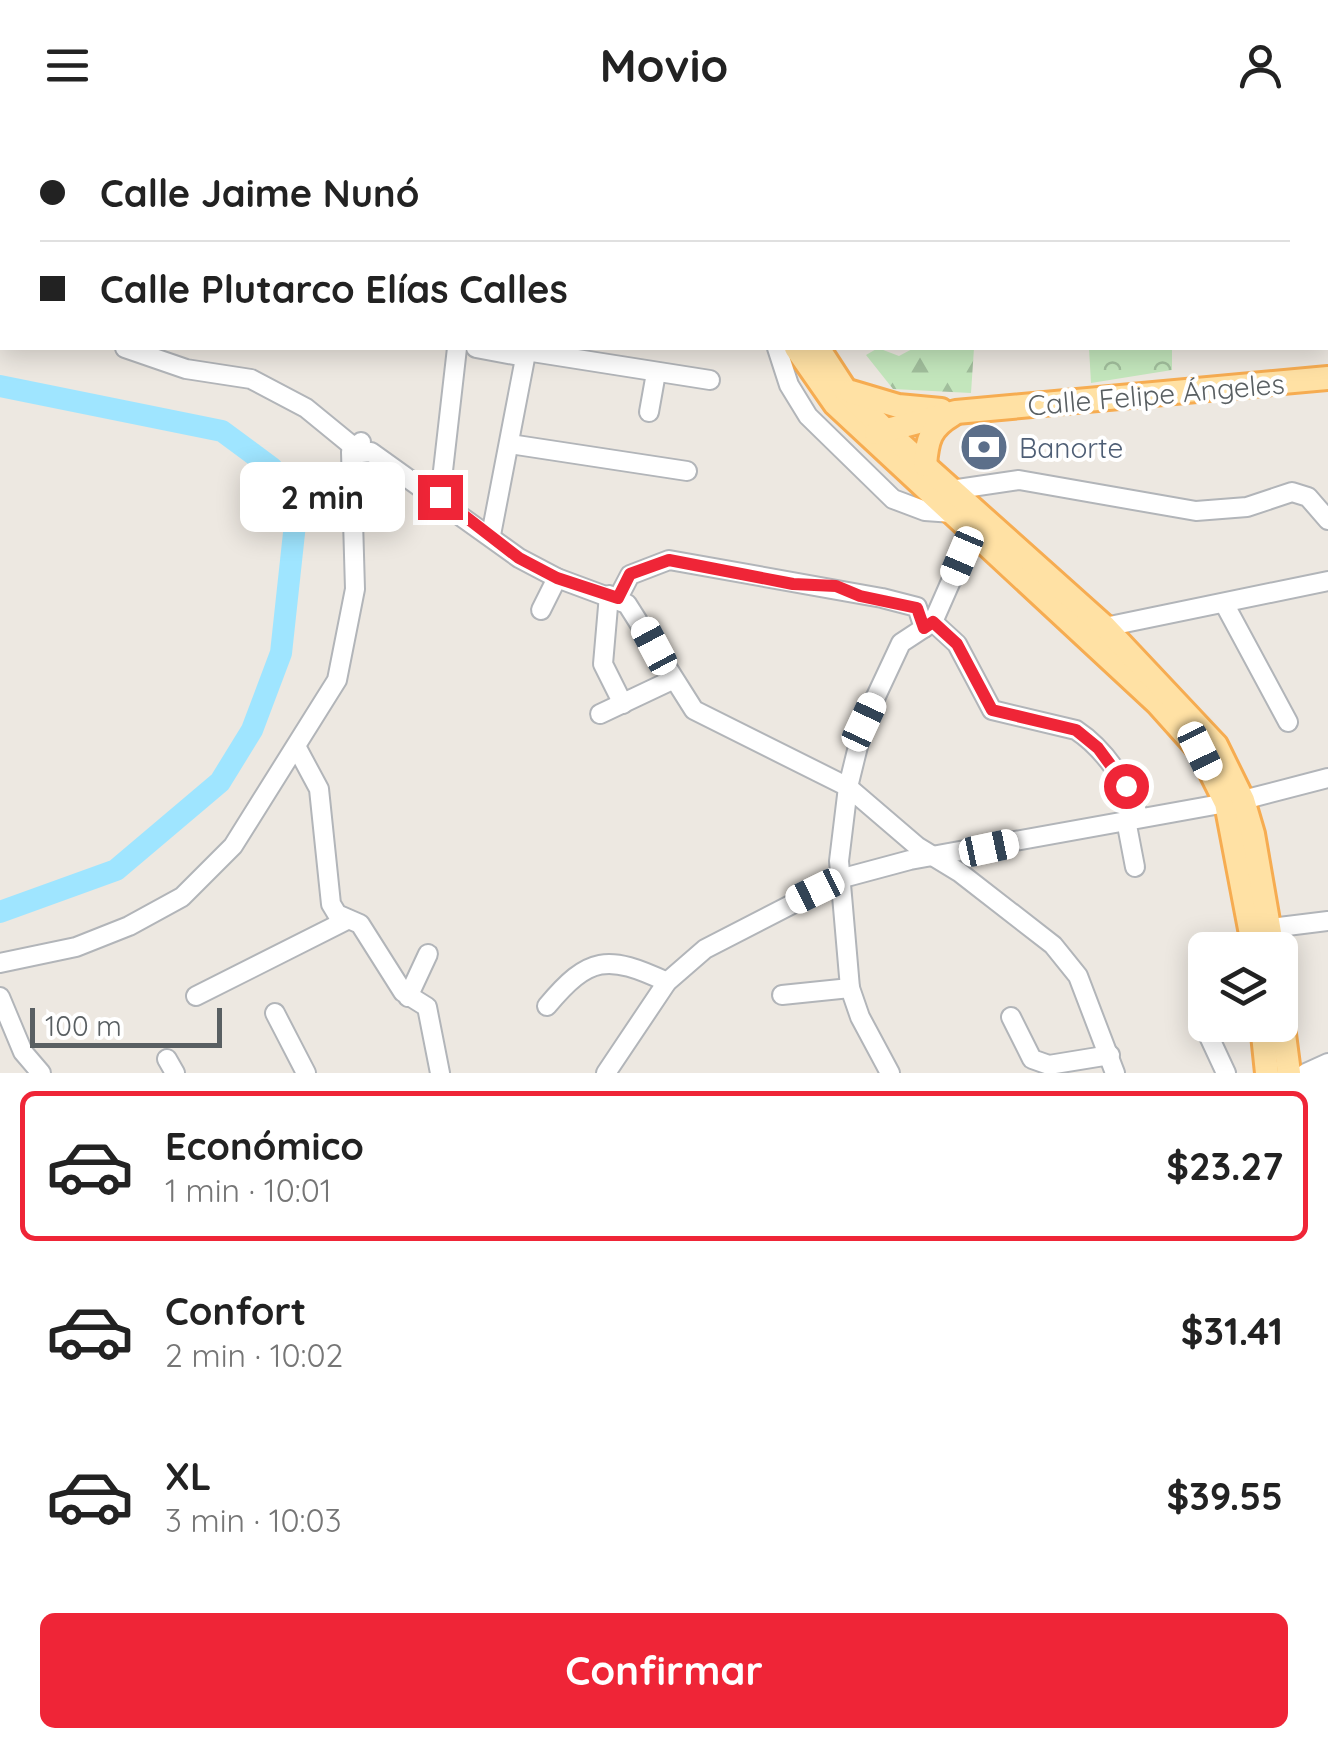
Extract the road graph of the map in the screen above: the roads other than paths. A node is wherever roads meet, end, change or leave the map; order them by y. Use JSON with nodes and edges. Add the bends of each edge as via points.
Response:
{"nodes":[{"id":1,"x":131,"y":350,"type":"edge"},
{"id":2,"x":458,"y":350,"type":"edge"},
{"id":3,"x":501,"y":350,"type":"edge"},
{"id":4,"x":778,"y":350,"type":"edge"},
{"id":5,"x":797,"y":350,"type":"edge"},
{"id":6,"x":819,"y":350,"type":"edge"},
{"id":7,"x":526,"y":352,"type":"edge"},
{"id":8,"x":656,"y":373,"type":"junction"},
{"id":9,"x":814,"y":378,"type":"junction"},
{"id":10,"x":1328,"y":378,"type":"edge"},
{"id":11,"x":710,"y":380,"type":"dead end"},
{"id":12,"x":792,"y":391,"type":"junction"},
{"id":13,"x":846,"y":391,"type":"junction"},
{"id":14,"x":648,"y":412,"type":"dead end"},
{"id":15,"x":952,"y":413,"type":"junction"},
{"id":16,"x":876,"y":432,"type":"junction"},
{"id":17,"x":510,"y":444,"type":"junction"},
{"id":18,"x":358,"y":448,"type":"junction"},
{"id":19,"x":925,"y":465,"type":"junction"},
{"id":20,"x":687,"y":471,"type":"dead end"},
{"id":21,"x":440,"y":490,"type":"junction"},
{"id":22,"x":952,"y":501,"type":"junction"},
{"id":23,"x":1325,"y":508,"type":"edge"},
{"id":24,"x":973,"y":531,"type":"junction"},
{"id":25,"x":491,"y":535,"type":"junction"},
{"id":26,"x":557,"y":578,"type":"junction"},
{"id":27,"x":1328,"y":581,"type":"edge"},
{"id":28,"x":614,"y":596,"type":"junction"},
{"id":29,"x":1224,"y":605,"type":"junction"},
{"id":30,"x":542,"y":610,"type":"dead end"},
{"id":31,"x":928,"y":625,"type":"junction"},
{"id":32,"x":1104,"y":627,"type":"junction"},
{"id":33,"x":672,"y":680,"type":"junction"},
{"id":34,"x":623,"y":704,"type":"junction"},
{"id":35,"x":600,"y":714,"type":"dead end"},
{"id":36,"x":1288,"y":722,"type":"dead end"},
{"id":37,"x":297,"y":748,"type":"junction"},
{"id":38,"x":1328,"y":778,"type":"edge"},
{"id":39,"x":848,"y":787,"type":"junction"},
{"id":40,"x":1234,"y":802,"type":"junction"},
{"id":41,"x":1133,"y":818,"type":"junction"},
{"id":42,"x":934,"y":858,"type":"junction"},
{"id":43,"x":1135,"y":867,"type":"dead end"},
{"id":44,"x":843,"y":878,"type":"junction"},
{"id":45,"x":347,"y":920,"type":"junction"},
{"id":46,"x":1328,"y":921,"type":"edge"},
{"id":47,"x":1252,"y":932,"type":"edge"},
{"id":48,"x":1270,"y":932,"type":"edge"},
{"id":49,"x":1294,"y":932,"type":"edge"},
{"id":50,"x":428,"y":954,"type":"dead end"},
{"id":51,"x":0,"y":963,"type":"edge"},
{"id":52,"x":667,"y":982,"type":"junction"},
{"id":53,"x":850,"y":988,"type":"junction"},
{"id":54,"x":782,"y":995,"type":"dead end"},
{"id":55,"x":196,"y":996,"type":"dead end"},
{"id":56,"x":0,"y":997,"type":"edge"},
{"id":57,"x":408,"y":997,"type":"junction"},
{"id":58,"x":547,"y":1006,"type":"dead end"},
{"id":59,"x":274,"y":1013,"type":"dead end"},
{"id":60,"x":1012,"y":1017,"type":"dead end"},
{"id":61,"x":1212,"y":1042,"type":"edge"},
{"id":62,"x":1264,"y":1042,"type":"edge"},
{"id":63,"x":1285,"y":1042,"type":"edge"},
{"id":64,"x":1328,"y":1063,"type":"edge"},
{"id":65,"x":1112,"y":1064,"type":"edge"},
{"id":66,"x":41,"y":1073,"type":"edge"},
{"id":67,"x":306,"y":1073,"type":"edge"},
{"id":68,"x":440,"y":1073,"type":"edge"},
{"id":69,"x":606,"y":1073,"type":"edge"},
{"id":70,"x":890,"y":1073,"type":"edge"},
{"id":71,"x":1226,"y":1073,"type":"edge"},
{"id":72,"x":1267,"y":1073,"type":"edge"},
{"id":73,"x":1289,"y":1073,"type":"edge"},
{"id":74,"x":1306,"y":1073,"type":"edge"}],
"edges":[{"from":1,"to":18,"type":"street","via":[[186,369],[251,379],[306,408]]},
{"from":2,"to":21,"type":"street"},
{"from":3,"to":7,"type":"street"},
{"from":4,"to":12,"type":"street"},
{"from":5,"to":9,"type":"main road"},
{"from":6,"to":13,"type":"main road"},
{"from":7,"to":8,"type":"street"},
{"from":7,"to":17,"type":"street"},
{"from":8,"to":11,"type":"street"},
{"from":8,"to":14,"type":"street"},
{"from":9,"to":12,"type":"street"},
{"from":9,"to":16,"type":"main road"},
{"from":10,"to":15,"type":"main road","name":"Calle Felipe Ángeles"},
{"from":12,"to":22,"type":"street","via":[[808,416],[893,499],[910,507]]},
{"from":13,"to":15,"type":"main road"},
{"from":13,"to":16,"type":"main road"},
{"from":15,"to":16,"type":"main road","name":"Calle Felipe Ángeles"},
{"from":15,"to":19,"type":"main road","via":[[928,439]]},
{"from":16,"to":19,"type":"main road"},
{"from":16,"to":22,"type":"main road"},
{"from":17,"to":20,"type":"street"},
{"from":17,"to":25,"type":"street"},
{"from":18,"to":21,"type":"street"},
{"from":18,"to":37,"type":"street","via":[[351,482],[355,589],[341,662],[329,698]]},
{"from":19,"to":22,"type":"main road"},
{"from":21,"to":25,"type":"street"},
{"from":22,"to":23,"type":"street","via":[[1019,480],[1196,511],[1247,507],[1292,492]]},
{"from":22,"to":24,"type":"main road"},
{"from":22,"to":32,"type":"main road"},
{"from":24,"to":31,"type":"street"},
{"from":24,"to":40,"type":"main road","via":[[1157,703]]},
{"from":25,"to":26,"type":"street"},
{"from":26,"to":28,"type":"street"},
{"from":26,"to":30,"type":"street"},
{"from":27,"to":29,"type":"street"},
{"from":28,"to":31,"type":"street","via":[[630,574],[669,560],[882,598],[917,608]]},
{"from":28,"to":33,"type":"street","via":[[636,613]]},
{"from":28,"to":34,"type":"street","via":[[603,664]]},
{"from":29,"to":32,"type":"street"},
{"from":29,"to":36,"type":"street"},
{"from":31,"to":39,"type":"street","via":[[902,643],[864,722]]},
{"from":31,"to":41,"type":"street","via":[[957,644],[992,710],[1086,736],[1126,786]]},
{"from":32,"to":40,"type":"main road","via":[[1216,745]]},
{"from":33,"to":34,"type":"street"},
{"from":33,"to":39,"type":"street","via":[[707,720]]},
{"from":34,"to":35,"type":"street"},
{"from":37,"to":45,"type":"street","via":[[319,789],[330,904]]},
{"from":37,"to":51,"type":"street","via":[[233,846],[182,898],[76,947]]},
{"from":38,"to":40,"type":"street"},
{"from":39,"to":42,"type":"street"},
{"from":39,"to":44,"type":"street"},
{"from":40,"to":41,"type":"street"},
{"from":40,"to":47,"type":"main road"},
{"from":40,"to":48,"type":"main road"},
{"from":41,"to":42,"type":"street"},
{"from":41,"to":43,"type":"street"},
{"from":42,"to":44,"type":"street"},
{"from":42,"to":65,"type":"street","via":[[1067,958]]},
{"from":44,"to":52,"type":"street","via":[[733,932]]},
{"from":44,"to":53,"type":"street"},
{"from":45,"to":55,"type":"street"},
{"from":45,"to":57,"type":"street","via":[[360,924]]},
{"from":46,"to":49,"type":"street"},
{"from":50,"to":57,"type":"street"},
{"from":52,"to":58,"type":"street","via":[[639,969],[596,963],[576,972]]},
{"from":52,"to":69,"type":"street"},
{"from":53,"to":54,"type":"street"},
{"from":53,"to":70,"type":"street"},
{"from":56,"to":66,"type":"street","via":[[22,1052]]},
{"from":57,"to":68,"type":"street","via":[[430,1013]]},
{"from":59,"to":67,"type":"street"},
{"from":60,"to":65,"type":"street","via":[[1032,1060]]},
{"from":61,"to":71,"type":"street"},
{"from":62,"to":72,"type":"main road"},
{"from":63,"to":73,"type":"main road"},
{"from":64,"to":74,"type":"street"}]}
